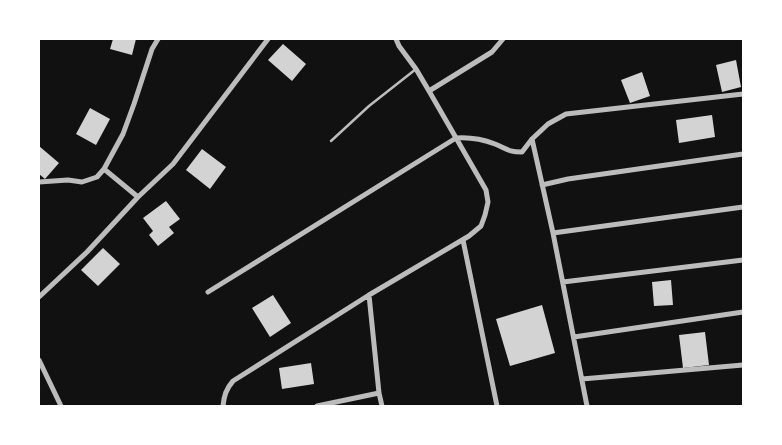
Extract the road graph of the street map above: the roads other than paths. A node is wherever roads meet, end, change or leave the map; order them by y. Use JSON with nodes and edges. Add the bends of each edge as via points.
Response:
{"nodes":[{"id":1,"x":158,"y":39,"type":"edge"},
{"id":2,"x":268,"y":39,"type":"edge"},
{"id":3,"x":396,"y":39,"type":"edge"},
{"id":4,"x":503,"y":39,"type":"edge"},
{"id":5,"x":416,"y":69,"type":"junction"},
{"id":6,"x":429,"y":91,"type":"junction"},
{"id":7,"x":743,"y":94,"type":"edge"},
{"id":8,"x":456,"y":138,"type":"junction"},
{"id":9,"x":532,"y":139,"type":"junction"},
{"id":10,"x":331,"y":141,"type":"dead end"},
{"id":11,"x":743,"y":154,"type":"edge"},
{"id":12,"x":104,"y":169,"type":"junction"},
{"id":13,"x":39,"y":182,"type":"edge"},
{"id":14,"x":542,"y":185,"type":"junction"},
{"id":15,"x":138,"y":198,"type":"junction"},
{"id":16,"x":743,"y":207,"type":"edge"},
{"id":17,"x":553,"y":233,"type":"junction"},
{"id":18,"x":463,"y":240,"type":"junction"},
{"id":19,"x":743,"y":260,"type":"edge"},
{"id":20,"x":562,"y":282,"type":"junction"},
{"id":21,"x":208,"y":292,"type":"dead end"},
{"id":22,"x":368,"y":295,"type":"junction"},
{"id":23,"x":39,"y":296,"type":"edge"},
{"id":24,"x":743,"y":312,"type":"edge"},
{"id":25,"x":574,"y":337,"type":"junction"},
{"id":26,"x":39,"y":360,"type":"edge"},
{"id":27,"x":743,"y":364,"type":"edge"},
{"id":28,"x":582,"y":379,"type":"junction"},
{"id":29,"x":380,"y":393,"type":"junction"},
{"id":30,"x":61,"y":406,"type":"edge"},
{"id":31,"x":223,"y":406,"type":"edge"},
{"id":32,"x":316,"y":406,"type":"edge"},
{"id":33,"x":382,"y":406,"type":"edge"},
{"id":34,"x":497,"y":406,"type":"edge"},
{"id":35,"x":587,"y":406,"type":"edge"}],
"edges":[{"from":1,"to":12,"type":"street","via":[[123,134]]},
{"from":2,"to":15,"type":"street","via":[[173,164]]},
{"from":3,"to":5,"type":"street"},
{"from":4,"to":6,"type":"street","via":[[492,52]]},
{"from":5,"to":6,"type":"street"},
{"from":5,"to":10,"type":"lane"},
{"from":6,"to":8,"type":"street"},
{"from":7,"to":9,"type":"street","via":[[566,114],[548,124]]},
{"from":8,"to":9,"type":"street","via":[[470,137],[510,152],[522,152]]},
{"from":8,"to":18,"type":"street","via":[[486,190],[488,202],[481,226]]},
{"from":8,"to":21,"type":"street"},
{"from":9,"to":14,"type":"street"},
{"from":11,"to":14,"type":"street"},
{"from":12,"to":13,"type":"street","via":[[97,177],[82,182]]},
{"from":12,"to":15,"type":"street"},
{"from":14,"to":17,"type":"street"},
{"from":15,"to":23,"type":"street"},
{"from":16,"to":17,"type":"street"},
{"from":17,"to":20,"type":"street"},
{"from":18,"to":22,"type":"street"},
{"from":18,"to":34,"type":"street"},
{"from":19,"to":20,"type":"street"},
{"from":20,"to":25,"type":"street"},
{"from":22,"to":29,"type":"street"},
{"from":22,"to":31,"type":"street","via":[[233,380],[227,388]]},
{"from":24,"to":25,"type":"street"},
{"from":25,"to":28,"type":"street"},
{"from":26,"to":30,"type":"street"},
{"from":27,"to":28,"type":"street"},
{"from":28,"to":35,"type":"street"},
{"from":29,"to":32,"type":"street"},
{"from":29,"to":33,"type":"street"}]}
